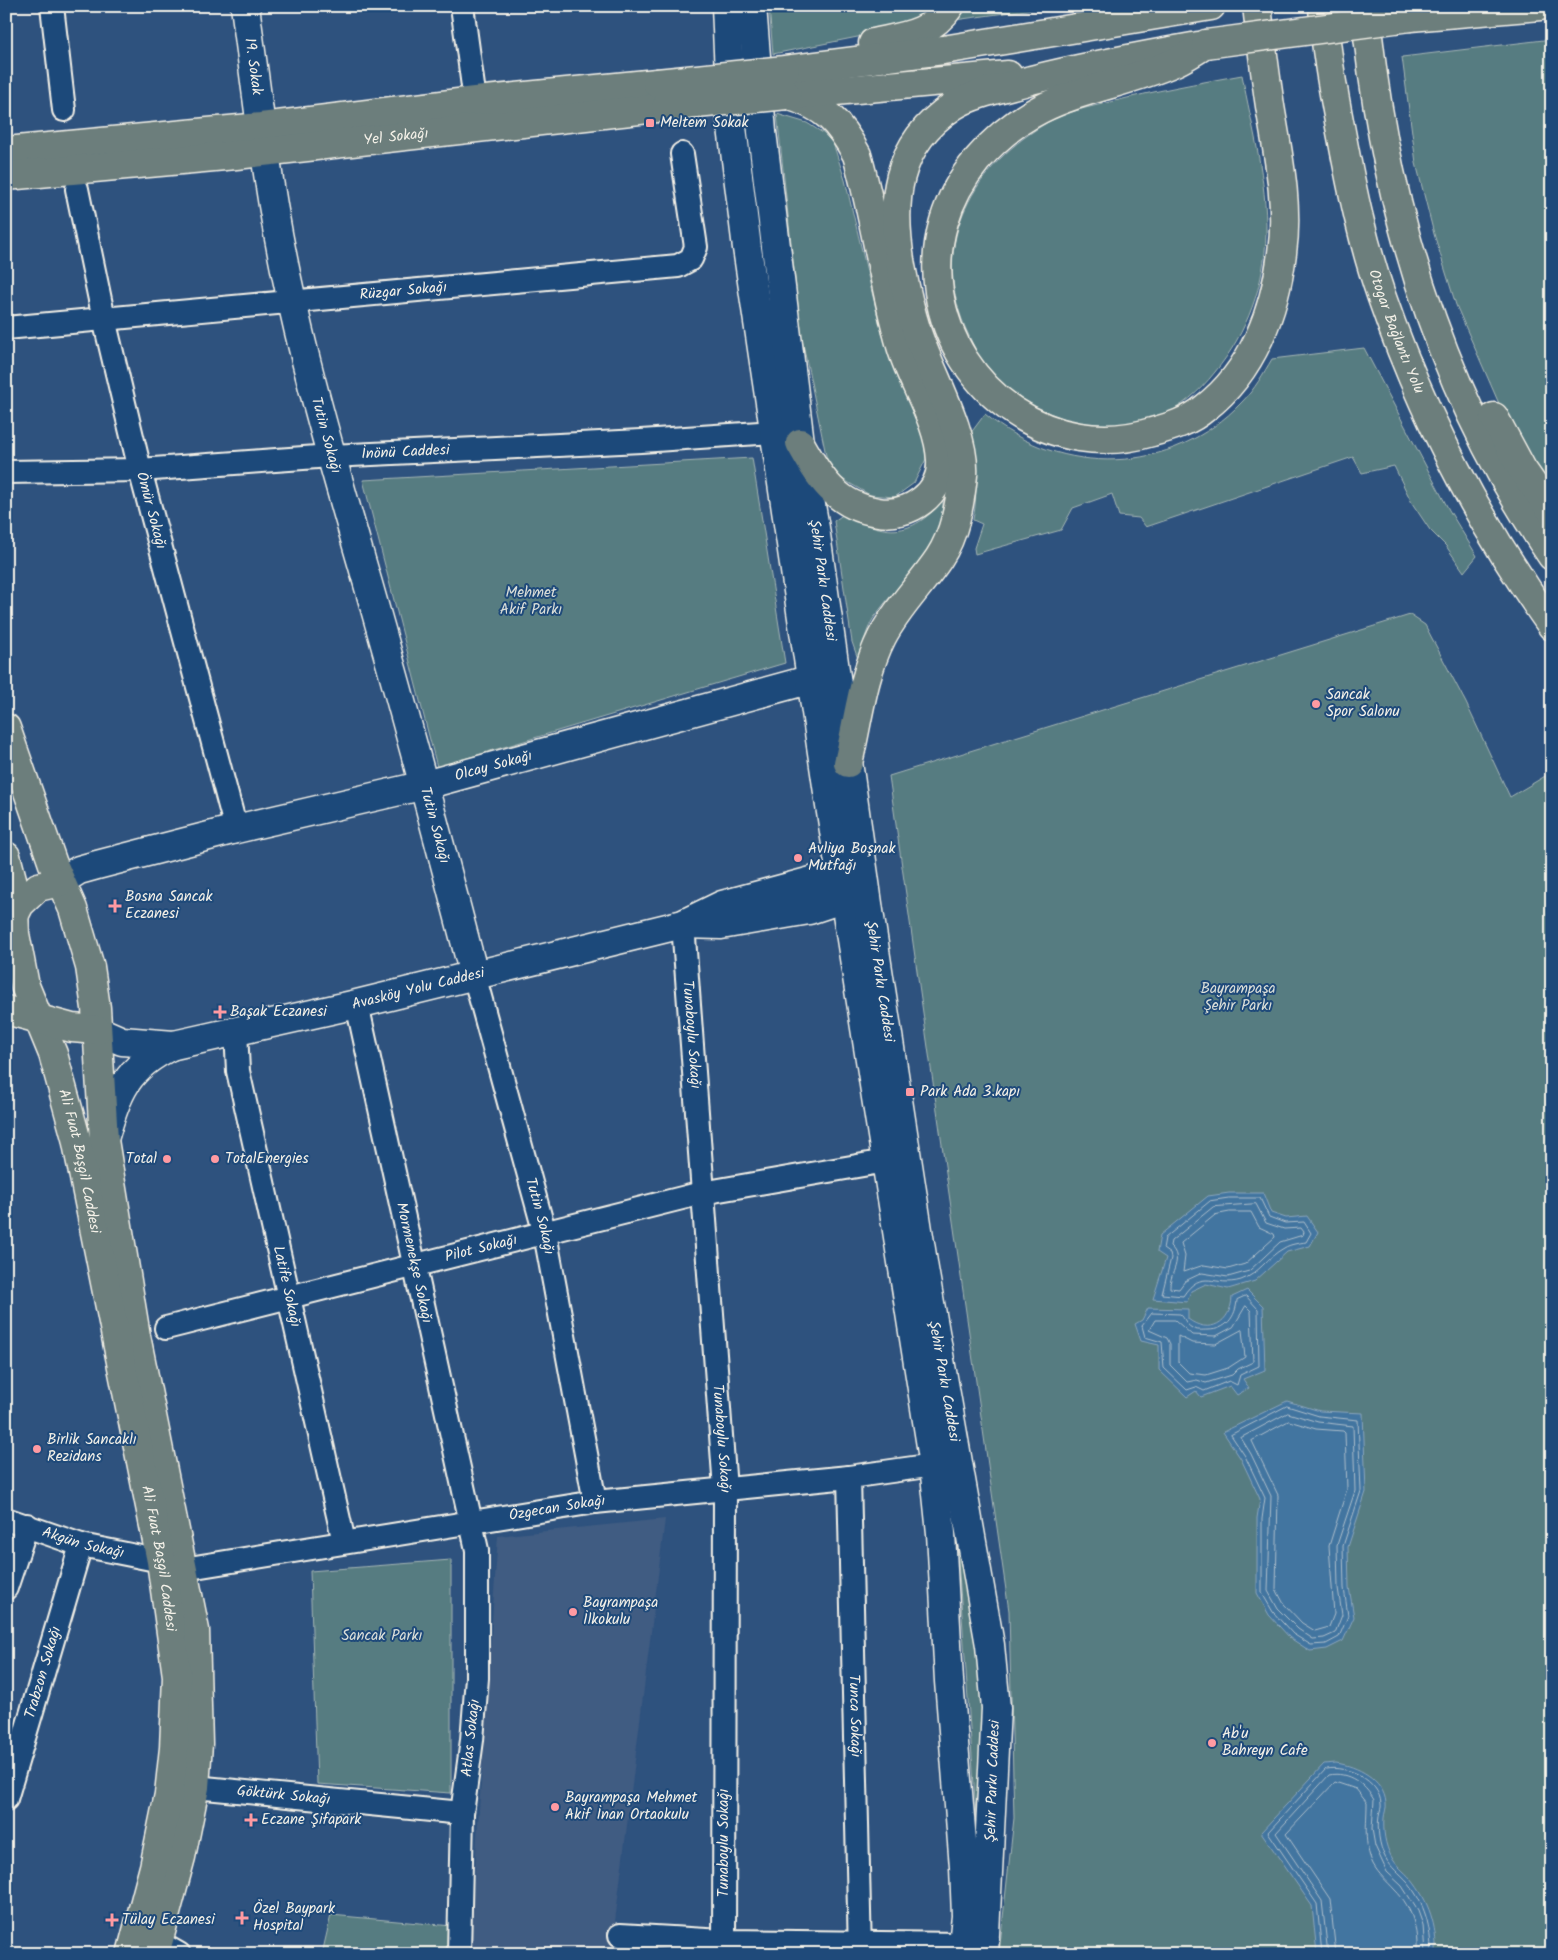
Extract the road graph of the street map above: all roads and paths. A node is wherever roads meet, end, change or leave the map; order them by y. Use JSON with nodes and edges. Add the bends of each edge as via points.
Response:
{"nodes":[{"id":1,"x":52,"y":6,"type":"edge"},
{"id":2,"x":245,"y":6,"type":"edge"},
{"id":3,"x":462,"y":6,"type":"edge"},
{"id":4,"x":726,"y":6,"type":"edge"},
{"id":5,"x":752,"y":6,"type":"edge"},
{"id":6,"x":950,"y":6,"type":"edge"},
{"id":7,"x":1211,"y":6,"type":"edge"},
{"id":8,"x":1257,"y":6,"type":"edge"},
{"id":9,"x":1308,"y":6,"type":"edge"},
{"id":10,"x":1323,"y":6,"type":"edge"},
{"id":11,"x":1365,"y":6,"type":"edge"},
{"id":12,"x":1540,"y":6,"type":"edge"},
{"id":13,"x":1206,"y":44,"type":"junction"},
{"id":14,"x":1074,"y":69,"type":"junction"},
{"id":15,"x":1330,"y":76,"type":"junction"},
{"id":16,"x":786,"y":82,"type":"junction"},
{"id":17,"x":661,"y":95,"type":"junction"},
{"id":18,"x":475,"y":101,"type":"junction"},
{"id":19,"x":64,"y":110,"type":"dead end"},
{"id":20,"x":263,"y":139,"type":"junction"},
{"id":21,"x":6,"y":151,"type":"edge"},
{"id":22,"x":682,"y":154,"type":"dead end"},
{"id":23,"x":6,"y":176,"type":"edge"},
{"id":24,"x":77,"y":189,"type":"dead end"},
{"id":25,"x":292,"y":301,"type":"junction"},
{"id":26,"x":104,"y":319,"type":"junction"},
{"id":27,"x":1433,"y":324,"type":"junction"},
{"id":28,"x":6,"y":328,"type":"edge"},
{"id":29,"x":774,"y":432,"type":"junction"},
{"id":30,"x":800,"y":443,"type":"junction"},
{"id":31,"x":331,"y":456,"type":"junction"},
{"id":32,"x":140,"y":470,"type":"junction"},
{"id":33,"x":6,"y":472,"type":"edge"},
{"id":34,"x":1552,"y":512,"type":"edge"},
{"id":35,"x":1552,"y":556,"type":"edge"},
{"id":36,"x":1552,"y":626,"type":"edge"},
{"id":37,"x":812,"y":679,"type":"junction"},
{"id":38,"x":6,"y":728,"type":"edge"},
{"id":39,"x":848,"y":764,"type":"junction"},
{"id":40,"x":426,"y":785,"type":"junction"},
{"id":41,"x":236,"y":829,"type":"junction"},
{"id":42,"x":6,"y":856,"type":"edge"},
{"id":43,"x":60,"y":882,"type":"junction"},
{"id":44,"x":855,"y":886,"type":"junction"},
{"id":45,"x":10,"y":923,"type":"edge"},
{"id":46,"x":683,"y":924,"type":"junction"},
{"id":47,"x":474,"y":976,"type":"junction"},
{"id":48,"x":357,"y":1004,"type":"junction"},
{"id":49,"x":6,"y":1010,"type":"edge"},
{"id":50,"x":39,"y":1020,"type":"junction"},
{"id":51,"x":97,"y":1030,"type":"junction"},
{"id":52,"x":236,"y":1031,"type":"junction"},
{"id":53,"x":174,"y":1045,"type":"junction"},
{"id":54,"x":104,"y":1140,"type":"junction"},
{"id":55,"x":886,"y":1161,"type":"junction"},
{"id":56,"x":702,"y":1193,"type":"junction"},
{"id":57,"x":546,"y":1234,"type":"junction"},
{"id":58,"x":414,"y":1265,"type":"junction"},
{"id":59,"x":290,"y":1296,"type":"junction"},
{"id":60,"x":166,"y":1328,"type":"dead end"},
{"id":61,"x":934,"y":1465,"type":"junction"},
{"id":62,"x":850,"y":1478,"type":"junction"},
{"id":63,"x":725,"y":1489,"type":"junction"},
{"id":64,"x":595,"y":1502,"type":"junction"},
{"id":65,"x":17,"y":1522,"type":"edge"},
{"id":66,"x":470,"y":1522,"type":"junction"},
{"id":67,"x":344,"y":1542,"type":"junction"},
{"id":68,"x":81,"y":1545,"type":"junction"},
{"id":69,"x":172,"y":1565,"type":"junction"},
{"id":70,"x":6,"y":1588,"type":"edge"},
{"id":71,"x":195,"y":1787,"type":"junction"},
{"id":72,"x":6,"y":1799,"type":"edge"},
{"id":73,"x":462,"y":1813,"type":"junction"},
{"id":74,"x":620,"y":1935,"type":"dead end"},
{"id":75,"x":724,"y":1947,"type":"edge"},
{"id":76,"x":860,"y":1948,"type":"edge"},
{"id":77,"x":164,"y":1950,"type":"edge"},
{"id":78,"x":970,"y":1951,"type":"edge"},
{"id":79,"x":131,"y":1954,"type":"edge"},
{"id":80,"x":459,"y":1954,"type":"edge"}],
"edges":[{"from":1,"to":19,"type":"street"},
{"from":2,"to":20,"type":"main road","name":"19. Sokak"},
{"from":3,"to":18,"type":"street"},
{"from":4,"to":29,"type":"main road","name":"Şehir Parkı Caddesi","via":[[731,119]]},
{"from":5,"to":30,"type":"main road","name":"Şehir Parkı Caddesi","via":[[762,132]]},
{"from":6,"to":16,"type":"main road","via":[[940,21],[920,32],[866,44]]},
{"from":7,"to":16,"type":"main road","via":[[943,50]]},
{"from":8,"to":13,"type":"main road","via":[[1280,171],[1283,249],[1273,298],[1252,352],[1231,384],[1204,409],[1178,425],[1141,436],[1108,440],[1072,438],[1011,410],[985,389],[956,348],[936,277],[944,217],[967,173],[988,148],[1026,116],[1060,99],[1176,62]]},
{"from":9,"to":15,"type":"main road"},
{"from":10,"to":15,"type":"main road","name":"Otogar Bağlantı Yolu"},
{"from":11,"to":27,"type":"main road","via":[[1371,69],[1388,173],[1405,240]]},
{"from":12,"to":13,"type":"main road","bridge":true,"via":[[1410,16]]},
{"from":13,"to":14,"type":"main road"},
{"from":14,"to":16,"type":"main road"},
{"from":14,"to":39,"type":"main road","via":[[995,90],[955,105],[932,122],[912,148],[902,169],[895,195],[896,237],[906,292],[917,331],[958,440],[963,471],[960,503],[941,556],[882,637],[866,680]]},
{"from":15,"to":36,"type":"main road","name":"Otogar Bağlantı Yolu","via":[[1366,244],[1400,349],[1470,496]]},
{"from":16,"to":17,"type":"main road","name":"Yel Sokağı","bridge":true},
{"from":16,"to":30,"type":"main road","via":[[835,120],[857,155],[900,344],[936,438],[941,460],[939,477],[933,490],[916,506],[886,514],[862,510],[836,495],[818,476]]},
{"from":17,"to":18,"type":"main road","name":"Yel Sokağı"},
{"from":17,"to":20,"type":"main road","name":"Yel Sokağı"},
{"from":18,"to":20,"type":"main road","name":"Yel Sokağı"},
{"from":20,"to":21,"type":"main road","name":"Yel Sokağı"},
{"from":20,"to":23,"type":"main road","name":"Yel Sokağı"},
{"from":20,"to":25,"type":"main road","name":"Tutin Sokağı"},
{"from":22,"to":25,"type":"street","name":"Rüzgar Sokağı","via":[[696,247],[691,260],[678,266]]},
{"from":24,"to":26,"type":"street","name":"Ömür Sokağı"},
{"from":25,"to":26,"type":"street","name":"Rüzgar Sokağı"},
{"from":25,"to":31,"type":"main road","name":"Tutin Sokağı"},
{"from":26,"to":28,"type":"street","name":"Rüzgar Sokağı"},
{"from":26,"to":32,"type":"street","name":"Ömür Sokağı"},
{"from":27,"to":34,"type":"main road","via":[[1459,355],[1507,444]]},
{"from":27,"to":35,"type":"main road","via":[[1510,492]]},
{"from":29,"to":31,"type":"street","name":"İnönü Caddesi"},
{"from":29,"to":37,"type":"main road","name":"Şehir Parkı Caddesi"},
{"from":30,"to":39,"type":"main road","name":"Şehir Parkı Caddesi"},
{"from":31,"to":32,"type":"street","name":"İnönü Caddesi"},
{"from":31,"to":40,"type":"main road","name":"Tutin Sokağı"},
{"from":32,"to":33,"type":"street","name":"İnönü Caddesi"},
{"from":32,"to":41,"type":"street","name":"Ömür Sokağı"},
{"from":37,"to":40,"type":"main road","name":"Olcay Sokağı"},
{"from":37,"to":44,"type":"main road","name":"Şehir Parkı Caddesi","via":[[830,806]]},
{"from":38,"to":43,"type":"main road","name":"Ali Fuat Başgil Caddesi"},
{"from":39,"to":44,"type":"main road","name":"Şehir Parkı Caddesi"},
{"from":40,"to":41,"type":"main road","name":"Olcay Sokağı"},
{"from":40,"to":47,"type":"main road","name":"Tutin Sokağı"},
{"from":41,"to":43,"type":"main road","name":"Olcay Sokağı","via":[[79,870]]},
{"from":42,"to":45,"type":"main road","name":"Ali Fuat Başgil Caddesi","via":[[13,883]]},
{"from":43,"to":45,"type":"main road","via":[[38,887],[20,904]]},
{"from":43,"to":51,"type":"main road","name":"Ali Fuat Başgil Caddesi","via":[[73,909],[90,967]]},
{"from":44,"to":46,"type":"main road","name":"Avasköy Yolu Caddesi","via":[[819,879],[722,905]]},
{"from":44,"to":55,"type":"main road","name":"Şehir Parkı Caddesi"},
{"from":44,"to":78,"type":"main road","name":"Şehir Parkı Caddesi","via":[[990,1645],[996,1708]]},
{"from":45,"to":50,"type":"main road","name":"Ali Fuat Başgil Caddesi","via":[[25,986]]},
{"from":46,"to":47,"type":"main road","name":"Avasköy Yolu Caddesi"},
{"from":46,"to":56,"type":"street","name":"Tunaboylu Sokağı"},
{"from":47,"to":48,"type":"main road","name":"Avasköy Yolu Caddesi"},
{"from":47,"to":57,"type":"street","name":"Tutin Sokağı"},
{"from":48,"to":52,"type":"main road","name":"Avasköy Yolu Caddesi"},
{"from":48,"to":58,"type":"street","name":"Mormenekşe Sokağı"},
{"from":49,"to":50,"type":"main road","name":"Avasköy Yolu Caddesi"},
{"from":50,"to":51,"type":"main road","name":"Avasköy Yolu Caddesi"},
{"from":50,"to":69,"type":"main road","name":"Ali Fuat Başgil Caddesi","via":[[53,1054],[76,1138]]},
{"from":51,"to":53,"type":"main road","name":"Avasköy Yolu Caddesi","via":[[122,1040]]},
{"from":51,"to":54,"type":"main road","name":"Ali Fuat Başgil Caddesi"},
{"from":52,"to":53,"type":"main road","name":"Avasköy Yolu Caddesi"},
{"from":52,"to":59,"type":"street","name":"Latife Sokağı","via":[[238,1071]]},
{"from":53,"to":54,"type":"main road","via":[[152,1055],[130,1075],[113,1108]]},
{"from":54,"to":69,"type":"main road","name":"Ali Fuat Başgil Caddesi"},
{"from":55,"to":56,"type":"street","name":"Pilot Sokağı"},
{"from":55,"to":61,"type":"main road","name":"Şehir Parkı Caddesi"},
{"from":56,"to":57,"type":"street","name":"Pilot Sokağı"},
{"from":56,"to":63,"type":"street","name":"Tunaboylu Sokağı"},
{"from":57,"to":58,"type":"street","name":"Pilot Sokağı"},
{"from":57,"to":64,"type":"street","name":"Tutin Sokağı"},
{"from":58,"to":59,"type":"street","name":"Pilot Sokağı"},
{"from":58,"to":66,"type":"street","name":"Mormenekşe Sokağı"},
{"from":59,"to":60,"type":"street","name":"Pilot Sokağı"},
{"from":59,"to":67,"type":"street","name":"Latife Sokağı"},
{"from":61,"to":62,"type":"street","name":"Özgecan Sokağı"},
{"from":61,"to":78,"type":"main road","name":"Şehir Parkı Caddesi"},
{"from":62,"to":63,"type":"street","name":"Özgecan Sokağı"},
{"from":62,"to":76,"type":"street","name":"Tunca Sokağı"},
{"from":63,"to":64,"type":"street","name":"Özgecan Sokağı"},
{"from":63,"to":75,"type":"street","name":"Tunaboylu Sokağı"},
{"from":64,"to":66,"type":"street","name":"Özgecan Sokağı"},
{"from":65,"to":68,"type":"street","name":"Akgün Sokağı"},
{"from":65,"to":70,"type":"street"},
{"from":66,"to":67,"type":"street","name":"Özgecan Sokağı"},
{"from":66,"to":73,"type":"street","name":"Atlas Sokağı","via":[[476,1550],[477,1678]]},
{"from":67,"to":69,"type":"street","name":"Özgecan Sokağı"},
{"from":68,"to":69,"type":"street","name":"Akgün Sokağı"},
{"from":68,"to":72,"type":"street","name":"Trabzon Sokağı"},
{"from":69,"to":71,"type":"main road","name":"Ali Fuat Başgil Caddesi","via":[[195,1630],[198,1744]]},
{"from":69,"to":79,"type":"main road","name":"Ali Fuat Başgil Caddesi","via":[[177,1676],[174,1748],[154,1867]]},
{"from":71,"to":73,"type":"street","name":"Göktürk Sokağı"},
{"from":71,"to":77,"type":"main road","name":"Ali Fuat Başgil Caddesi"},
{"from":73,"to":80,"type":"street","name":"Atlas Sokağı"},
{"from":74,"to":75,"type":"street"},
{"from":75,"to":76,"type":"street"},
{"from":76,"to":78,"type":"street"}]}
